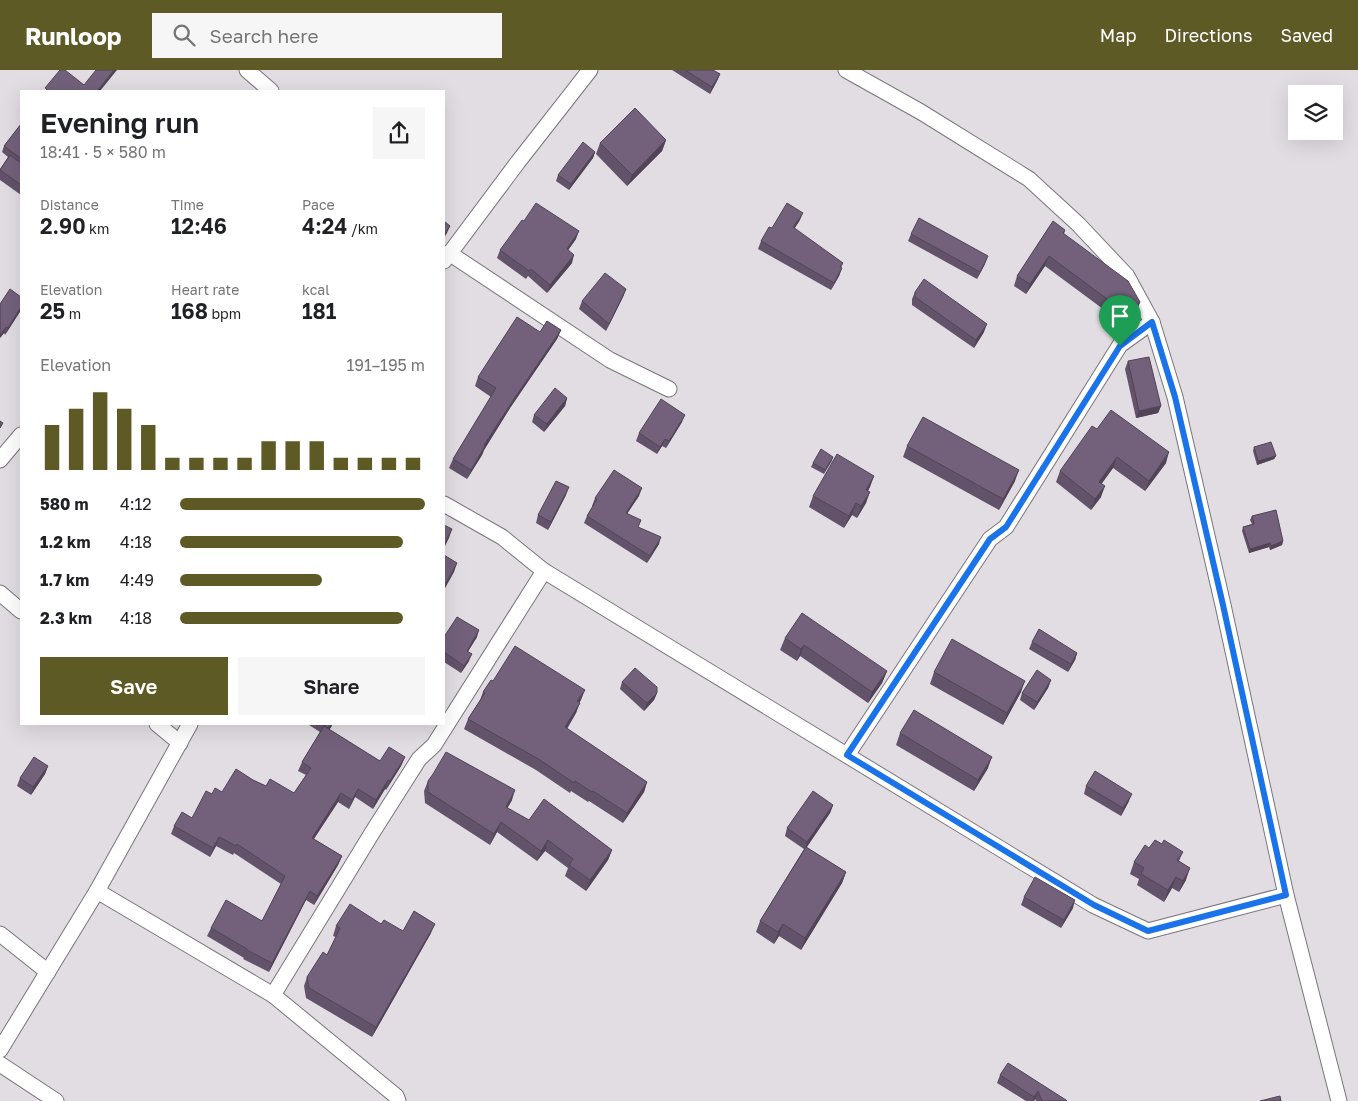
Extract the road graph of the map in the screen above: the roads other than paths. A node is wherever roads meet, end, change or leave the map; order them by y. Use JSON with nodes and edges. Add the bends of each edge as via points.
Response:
{"nodes":[{"id":1,"x":247,"y":70,"type":"edge"},
{"id":2,"x":590,"y":70,"type":"edge"},
{"id":3,"x":846,"y":70,"type":"edge"},
{"id":4,"x":270,"y":90,"type":"edge"},
{"id":5,"x":446,"y":257,"type":"edge"},
{"id":6,"x":1152,"y":322,"type":"junction"},
{"id":7,"x":669,"y":388,"type":"dead end"},
{"id":8,"x":20,"y":436,"type":"edge"},
{"id":9,"x":0,"y":460,"type":"edge"},
{"id":10,"x":445,"y":505,"type":"edge"},
{"id":11,"x":544,"y":572,"type":"junction"},
{"id":12,"x":0,"y":593,"type":"edge"},
{"id":13,"x":20,"y":610,"type":"edge"},
{"id":14,"x":158,"y":725,"type":"edge"},
{"id":15,"x":189,"y":725,"type":"edge"},
{"id":16,"x":180,"y":743,"type":"junction"},
{"id":17,"x":847,"y":755,"type":"junction"},
{"id":18,"x":97,"y":891,"type":"junction"},
{"id":19,"x":1286,"y":895,"type":"junction"},
{"id":20,"x":0,"y":934,"type":"edge"},
{"id":21,"x":48,"y":972,"type":"junction"},
{"id":22,"x":273,"y":995,"type":"junction"},
{"id":23,"x":0,"y":1050,"type":"edge"},
{"id":24,"x":0,"y":1064,"type":"edge"},
{"id":25,"x":56,"y":1101,"type":"edge"},
{"id":26,"x":398,"y":1101,"type":"edge"},
{"id":27,"x":1339,"y":1101,"type":"edge"}],
"edges":[{"from":1,"to":4,"type":"street"},
{"from":2,"to":5,"type":"street"},
{"from":3,"to":6,"type":"street","via":[[1029,179],[1127,276]]},
{"from":5,"to":7,"type":"street","via":[[610,360]]},
{"from":6,"to":17,"type":"street","via":[[1120,346],[1006,527],[990,539]]},
{"from":6,"to":19,"type":"street","via":[[1177,407]]},
{"from":8,"to":9,"type":"street"},
{"from":10,"to":11,"type":"street","via":[[502,538]]},
{"from":11,"to":17,"type":"street"},
{"from":11,"to":22,"type":"street","via":[[434,745],[418,759]]},
{"from":12,"to":13,"type":"street"},
{"from":14,"to":16,"type":"street"},
{"from":15,"to":16,"type":"street"},
{"from":16,"to":18,"type":"street"},
{"from":17,"to":19,"type":"street","via":[[1094,905],[1148,931]]},
{"from":18,"to":21,"type":"street"},
{"from":18,"to":22,"type":"street"},
{"from":19,"to":27,"type":"street"},
{"from":20,"to":21,"type":"street"},
{"from":21,"to":23,"type":"street"},
{"from":22,"to":26,"type":"street","via":[[396,1096]]},
{"from":24,"to":25,"type":"street"}]}
